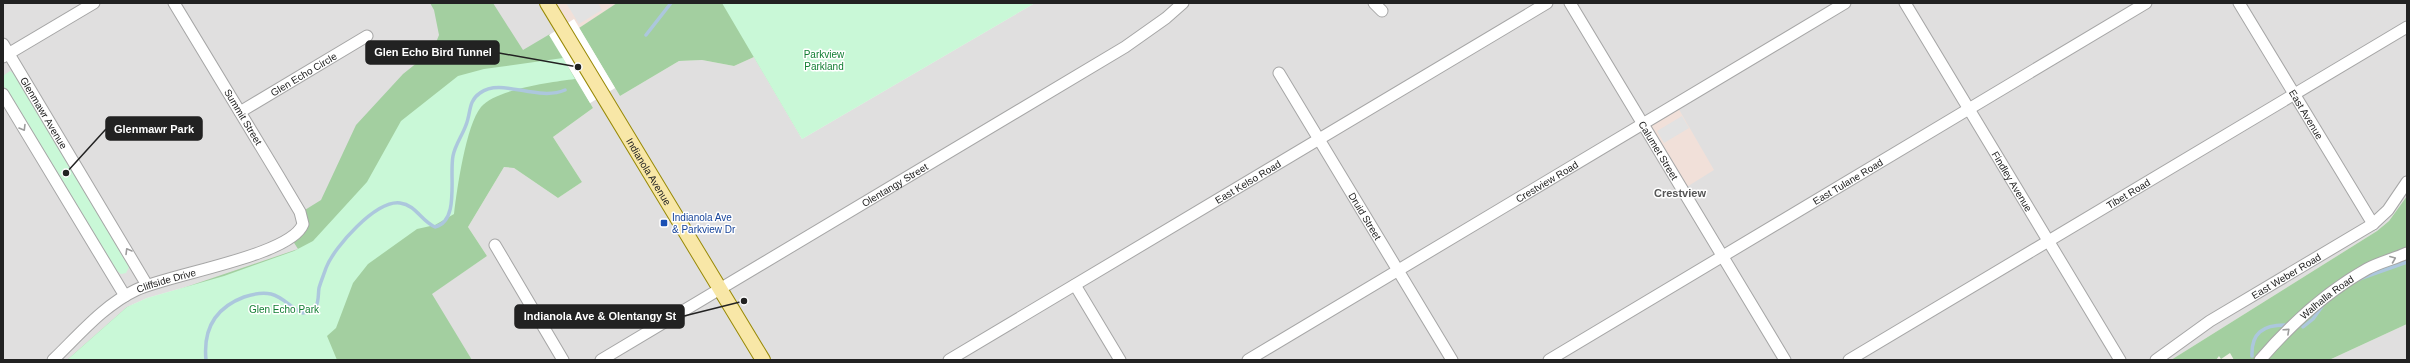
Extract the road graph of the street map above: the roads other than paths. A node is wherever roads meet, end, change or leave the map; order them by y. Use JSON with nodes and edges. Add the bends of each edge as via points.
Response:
{"nodes":[{"id":1,"x":94,"y":3,"type":"edge"},
{"id":2,"x":174,"y":3,"type":"edge"},
{"id":3,"x":547,"y":3,"type":"edge"},
{"id":4,"x":1183,"y":3,"type":"edge"},
{"id":5,"x":1546,"y":3,"type":"edge"},
{"id":6,"x":1570,"y":3,"type":"edge"},
{"id":7,"x":1845,"y":3,"type":"edge"},
{"id":8,"x":1905,"y":3,"type":"edge"},
{"id":9,"x":2146,"y":3,"type":"edge"},
{"id":10,"x":2239,"y":3,"type":"edge"},
{"id":11,"x":2407,"y":27,"type":"edge"},
{"id":12,"x":367,"y":36,"type":"dead end"},
{"id":13,"x":5,"y":52,"type":"edge"},
{"id":14,"x":1278,"y":73,"type":"dead end"},
{"id":15,"x":3,"y":94,"type":"edge"},
{"id":16,"x":2295,"y":94,"type":"junction"},
{"id":17,"x":1968,"y":109,"type":"junction"},
{"id":18,"x":240,"y":112,"type":"junction"},
{"id":19,"x":1644,"y":123,"type":"junction"},
{"id":20,"x":1318,"y":139,"type":"junction"},
{"id":21,"x":2407,"y":182,"type":"edge"},
{"id":22,"x":2373,"y":224,"type":"junction"},
{"id":23,"x":298,"y":232,"type":"joint"},
{"id":24,"x":2048,"y":241,"type":"junction"},
{"id":25,"x":495,"y":245,"type":"dead end"},
{"id":26,"x":2407,"y":253,"type":"edge"},
{"id":27,"x":1723,"y":256,"type":"junction"},
{"id":28,"x":1398,"y":270,"type":"junction"},
{"id":29,"x":1075,"y":284,"type":"junction"},
{"id":30,"x":147,"y":285,"type":"junction"},
{"id":31,"x":720,"y":289,"type":"junction"},
{"id":32,"x":125,"y":296,"type":"junction"},
{"id":33,"x":53,"y":360,"type":"edge"},
{"id":34,"x":563,"y":360,"type":"edge"},
{"id":35,"x":601,"y":360,"type":"edge"},
{"id":36,"x":763,"y":360,"type":"edge"},
{"id":37,"x":949,"y":360,"type":"edge"},
{"id":38,"x":1120,"y":360,"type":"edge"},
{"id":39,"x":1248,"y":360,"type":"edge"},
{"id":40,"x":1452,"y":360,"type":"edge"},
{"id":41,"x":1549,"y":360,"type":"edge"},
{"id":42,"x":1785,"y":360,"type":"edge"},
{"id":43,"x":1849,"y":360,"type":"edge"},
{"id":44,"x":2120,"y":360,"type":"edge"},
{"id":45,"x":2156,"y":360,"type":"edge"},
{"id":46,"x":2260,"y":360,"type":"edge"}],
"edges":[{"from":1,"to":13,"type":"street"},
{"from":2,"to":18,"type":"street","name":"Summit Street"},
{"from":3,"to":31,"type":"main road","name":"Indianola Avenue"},
{"from":4,"to":31,"type":"street","name":"Olentangy Street","via":[[1125,48]]},
{"from":5,"to":20,"type":"street","name":"East Kelso Road"},
{"from":6,"to":19,"type":"street","name":"Calumet Street"},
{"from":7,"to":19,"type":"street","name":"Crestview Road"},
{"from":8,"to":17,"type":"street","name":"Findley Avenue"},
{"from":9,"to":17,"type":"street","name":"East Tulane Road"},
{"from":10,"to":16,"type":"street","name":"East Avenue"},
{"from":11,"to":16,"type":"street","name":"Tibet Road"},
{"from":12,"to":18,"type":"street","name":"Glen Echo Circle"},
{"from":30,"to":13,"type":"street","name":"Glenmawr Avenue","one_way":true},
{"from":14,"to":20,"type":"street","name":"Druid Street"},
{"from":15,"to":32,"type":"street","one_way":true},
{"from":16,"to":22,"type":"street","name":"East Avenue"},
{"from":16,"to":24,"type":"street","name":"Tibet Road"},
{"from":17,"to":24,"type":"street","name":"Findley Avenue"},
{"from":17,"to":27,"type":"street","name":"East Tulane Road"},
{"from":18,"to":23,"type":"street","name":"Summit Street","via":[[300,212],[303,224]]},
{"from":19,"to":27,"type":"street","name":"Calumet Street"},
{"from":19,"to":28,"type":"street","name":"Crestview Road"},
{"from":20,"to":28,"type":"street","name":"Druid Street"},
{"from":20,"to":29,"type":"street","name":"East Kelso Road"},
{"from":21,"to":22,"type":"street","name":"East Weber Road","via":[[2388,210]]},
{"from":22,"to":45,"type":"street","name":"East Weber Road","via":[[2210,321]]},
{"from":23,"to":30,"type":"street","name":"Cliffside Drive","via":[[261,252]]},
{"from":24,"to":43,"type":"street","name":"Tibet Road"},
{"from":24,"to":44,"type":"street","name":"Findley Avenue"},
{"from":25,"to":34,"type":"street"},
{"from":46,"to":26,"type":"street","name":"Walhalla Road","one_way":true,"via":[[2278,339],[2322,298],[2369,268]]},
{"from":27,"to":41,"type":"street","name":"East Tulane Road"},
{"from":27,"to":42,"type":"street","name":"Calumet Street"},
{"from":28,"to":39,"type":"street","name":"Crestview Road"},
{"from":28,"to":40,"type":"street","name":"Druid Street"},
{"from":29,"to":37,"type":"street","name":"East Kelso Road"},
{"from":29,"to":38,"type":"street"},
{"from":30,"to":32,"type":"street","name":"Cliffside Drive"},
{"from":31,"to":35,"type":"street","name":"Olentangy Street"},
{"from":31,"to":36,"type":"main road","name":"Indianola Avenue"},
{"from":32,"to":33,"type":"street","name":"Cliffside Drive","via":[[107,308]]}]}
